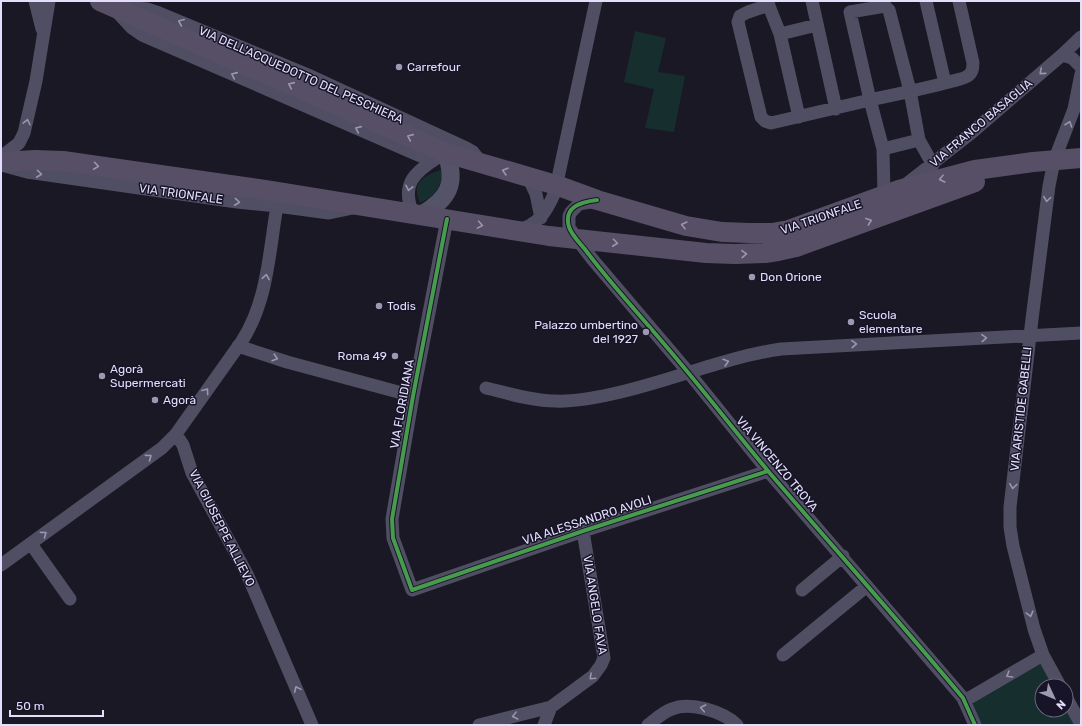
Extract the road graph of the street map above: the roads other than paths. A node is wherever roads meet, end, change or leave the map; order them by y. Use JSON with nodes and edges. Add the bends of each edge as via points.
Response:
{"nodes":[{"id":1,"x":35,"y":1,"type":"edge"},
{"id":2,"x":49,"y":1,"type":"edge"},
{"id":3,"x":596,"y":1,"type":"edge"},
{"id":4,"x":812,"y":1,"type":"edge"},
{"id":5,"x":926,"y":1,"type":"edge"},
{"id":6,"x":959,"y":1,"type":"edge"},
{"id":7,"x":106,"y":3,"type":"edge"},
{"id":8,"x":768,"y":3,"type":"edge"},
{"id":9,"x":849,"y":7,"type":"edge"},
{"id":10,"x":817,"y":25,"type":"junction"},
{"id":11,"x":780,"y":34,"type":"junction"},
{"id":12,"x":43,"y":36,"type":"junction"},
{"id":13,"x":1081,"y":37,"type":"edge"},
{"id":14,"x":1062,"y":55,"type":"junction"},
{"id":15,"x":1081,"y":67,"type":"edge"},
{"id":16,"x":1081,"y":74,"type":"edge"},
{"id":17,"x":945,"y":83,"type":"junction"},
{"id":18,"x":910,"y":92,"type":"junction"},
{"id":19,"x":870,"y":100,"type":"junction"},
{"id":20,"x":836,"y":109,"type":"junction"},
{"id":21,"x":799,"y":117,"type":"junction"},
{"id":22,"x":919,"y":140,"type":"junction"},
{"id":23,"x":883,"y":149,"type":"junction"},
{"id":24,"x":1,"y":157,"type":"edge"},
{"id":25,"x":439,"y":157,"type":"junction"},
{"id":26,"x":1081,"y":158,"type":"edge"},
{"id":27,"x":1054,"y":161,"type":"junction"},
{"id":28,"x":1,"y":162,"type":"edge"},
{"id":29,"x":483,"y":164,"type":"junction"},
{"id":30,"x":1,"y":165,"type":"edge"},
{"id":31,"x":933,"y":165,"type":"junction"},
{"id":32,"x":1008,"y":166,"type":"junction"},
{"id":33,"x":528,"y":177,"type":"junction"},
{"id":34,"x":556,"y":185,"type":"junction"},
{"id":35,"x":891,"y":192,"type":"junction"},
{"id":36,"x":597,"y":200,"type":"junction"},
{"id":37,"x":277,"y":206,"type":"junction"},
{"id":38,"x":362,"y":207,"type":"junction"},
{"id":39,"x":417,"y":214,"type":"junction"},
{"id":40,"x":541,"y":218,"type":"junction"},
{"id":41,"x":447,"y":219,"type":"junction"},
{"id":42,"x":513,"y":230,"type":"junction"},
{"id":43,"x":576,"y":238,"type":"junction"},
{"id":44,"x":1081,"y":333,"type":"edge"},
{"id":45,"x":1030,"y":336,"type":"junction"},
{"id":46,"x":238,"y":346,"type":"junction"},
{"id":47,"x":689,"y":373,"type":"junction"},
{"id":48,"x":486,"y":388,"type":"dead end"},
{"id":49,"x":413,"y":396,"type":"junction"},
{"id":50,"x":176,"y":434,"type":"junction"},
{"id":51,"x":768,"y":471,"type":"junction"},
{"id":52,"x":583,"y":531,"type":"junction"},
{"id":53,"x":31,"y":544,"type":"junction"},
{"id":54,"x":843,"y":556,"type":"junction"},
{"id":55,"x":1,"y":565,"type":"edge"},
{"id":56,"x":867,"y":586,"type":"junction"},
{"id":57,"x":412,"y":590,"type":"joint"},
{"id":58,"x":802,"y":590,"type":"dead end"},
{"id":59,"x":70,"y":600,"type":"dead end"},
{"id":60,"x":783,"y":655,"type":"dead end"},
{"id":61,"x":1043,"y":655,"type":"junction"},
{"id":62,"x":1056,"y":678,"type":"edge"},
{"id":63,"x":964,"y":701,"type":"junction"},
{"id":64,"x":551,"y":707,"type":"junction"},
{"id":65,"x":1074,"y":711,"type":"edge"},
{"id":66,"x":1081,"y":724,"type":"edge"},
{"id":67,"x":312,"y":725,"type":"edge"},
{"id":68,"x":479,"y":725,"type":"edge"},
{"id":69,"x":544,"y":725,"type":"edge"},
{"id":70,"x":648,"y":725,"type":"edge"},
{"id":71,"x":737,"y":725,"type":"edge"},
{"id":72,"x":974,"y":725,"type":"edge"}],
"edges":[{"from":1,"to":12,"type":"street"},
{"from":2,"to":12,"type":"street"},
{"from":3,"to":34,"type":"street"},
{"from":4,"to":10,"type":"street"},
{"from":5,"to":17,"type":"street"},
{"from":6,"to":17,"type":"street","via":[[973,67],[972,72],[966,77]]},
{"from":25,"to":7,"type":"main road","name":"VIA DELL'ACQUEDOTTO DEL PESCHIERA","one_way":true},
{"from":29,"to":7,"type":"street","name":"VIA DELL'ACQUEDOTTO DEL PESCHIERA","one_way":true,"via":[[466,148],[308,75],[153,11]]},
{"from":8,"to":11,"type":"street"},
{"from":8,"to":21,"type":"street","via":[[740,16],[738,22],[761,117],[771,123]]},
{"from":9,"to":18,"type":"street","via":[[885,6],[889,10]]},
{"from":9,"to":19,"type":"street"},
{"from":10,"to":11,"type":"street"},
{"from":10,"to":20,"type":"street"},
{"from":11,"to":21,"type":"street"},
{"from":24,"to":12,"type":"street","one_way":true,"via":[[21,140],[24,133]]},
{"from":13,"to":14,"type":"street","name":"VIA FRANCO BASAGLIA"},
{"from":14,"to":15,"type":"street","via":[[1072,58]]},
{"from":14,"to":31,"type":"street","name":"VIA FRANCO BASAGLIA","one_way":true},
{"from":27,"to":16,"type":"street","name":"VIA ARISTIDE GABELLI","one_way":true,"via":[[1072,116]]},
{"from":17,"to":18,"type":"street"},
{"from":18,"to":19,"type":"street"},
{"from":18,"to":22,"type":"street"},
{"from":19,"to":20,"type":"street"},
{"from":19,"to":23,"type":"street"},
{"from":20,"to":21,"type":"street"},
{"from":22,"to":23,"type":"street"},
{"from":22,"to":31,"type":"street"},
{"from":23,"to":35,"type":"street"},
{"from":25,"to":29,"type":"main road","name":"VIA DELL'ACQUEDOTTO DEL PESCHIERA"},
{"from":25,"to":39,"type":"street","one_way":true,"via":[[417,173],[410,182],[408,200]]},
{"from":25,"to":39,"type":"main road","via":[[451,167],[452,175],[448,188],[437,204]]},
{"from":26,"to":27,"type":"main road","name":"VIA TRIONFALE"},
{"from":27,"to":32,"type":"main road","name":"VIA TRIONFALE"},
{"from":27,"to":45,"type":"street","name":"VIA ARISTIDE GABELLI","one_way":true},
{"from":28,"to":38,"type":"main road","name":"VIA TRIONFALE","one_way":true,"via":[[63,161],[265,190]]},
{"from":33,"to":29,"type":"main road","name":"VIA DELL'ACQUEDOTTO DEL PESCHIERA","one_way":true},
{"from":30,"to":37,"type":"street","name":"VIA TRIONFALE","one_way":true,"via":[[27,172],[153,191]]},
{"from":31,"to":35,"type":"street","name":"VIA FRANCO BASAGLIA"},
{"from":32,"to":35,"type":"main road","name":"VIA TRIONFALE","one_way":true,"via":[[982,169]]},
{"from":43,"to":32,"type":"main road","name":"VIA TRIONFALE","one_way":true,"via":[[706,253],[778,251],[975,182]]},
{"from":33,"to":34,"type":"main road","name":"VIA DELL'ACQUEDOTTO DEL PESCHIERA"},
{"from":33,"to":40,"type":"street","via":[[536,194]]},
{"from":34,"to":36,"type":"main road","name":"VIA DELL'ACQUEDOTTO DEL PESCHIERA"},
{"from":34,"to":40,"type":"street"},
{"from":35,"to":36,"type":"main road","name":"VIA TRIONFALE","one_way":true,"via":[[789,230],[754,233],[722,232],[686,226]]},
{"from":36,"to":43,"type":"street","name":"VIA TRIONFALE","via":[[578,204],[570,212],[569,227]]},
{"from":37,"to":38,"type":"street","name":"VIA TRIONFALE","via":[[329,213]]},
{"from":46,"to":37,"type":"street","one_way":true,"via":[[250,327],[262,296]]},
{"from":38,"to":39,"type":"main road","name":"VIA TRIONFALE"},
{"from":39,"to":41,"type":"main road","name":"VIA TRIONFALE"},
{"from":40,"to":42,"type":"street","name":"VIA TRIONFALE","via":[[527,227]]},
{"from":41,"to":42,"type":"main road","name":"VIA TRIONFALE","one_way":true},
{"from":41,"to":49,"type":"street","name":"VIA FLORIDIANA"},
{"from":42,"to":43,"type":"main road","name":"VIA TRIONFALE"},
{"from":43,"to":47,"type":"street","name":"VIA VINCENZO TROYA"},
{"from":44,"to":45,"type":"street"},
{"from":47,"to":45,"type":"street","one_way":true,"via":[[781,349]]},
{"from":45,"to":61,"type":"street","name":"VIA ARISTIDE GABELLI","one_way":true,"via":[[1010,507],[1010,527],[1019,571]]},
{"from":46,"to":49,"type":"street","one_way":true},
{"from":50,"to":46,"type":"street","one_way":true},
{"from":47,"to":48,"type":"street","via":[[597,397],[563,401],[528,398]]},
{"from":47,"to":51,"type":"street","name":"VIA VINCENZO TROYA"},
{"from":49,"to":57,"type":"street","name":"VIA FLORIDIANA","via":[[392,519],[393,538]]},
{"from":53,"to":50,"type":"street","one_way":true,"via":[[162,448]]},
{"from":67,"to":50,"type":"street","name":"VIA GIUSEPPE ALLIEVO","one_way":true,"via":[[247,574],[197,483],[183,445]]},
{"from":51,"to":52,"type":"street","name":"VIA ALESSANDRO AVOLI"},
{"from":51,"to":54,"type":"street","name":"VIA VINCENZO TROYA"},
{"from":52,"to":57,"type":"street","name":"VIA ALESSANDRO AVOLI"},
{"from":52,"to":64,"type":"street","name":"VIA ANGELO FAVA","one_way":true,"via":[[604,658],[594,676]]},
{"from":53,"to":55,"type":"street"},
{"from":53,"to":59,"type":"street"},
{"from":54,"to":56,"type":"street","name":"VIA VINCENZO TROYA"},
{"from":54,"to":58,"type":"street"},
{"from":56,"to":60,"type":"street"},
{"from":56,"to":63,"type":"street","name":"VIA VINCENZO TROYA"},
{"from":61,"to":62,"type":"street","name":"VIA ARISTIDE GABELLI"},
{"from":61,"to":63,"type":"street","one_way":true},
{"from":63,"to":72,"type":"street","name":"VIA VINCENZO TROYA"},
{"from":64,"to":68,"type":"street","one_way":true},
{"from":64,"to":69,"type":"street"},
{"from":65,"to":66,"type":"street"},
{"from":71,"to":70,"type":"street","one_way":true,"via":[[721,714],[695,707],[672,708]]}]}
